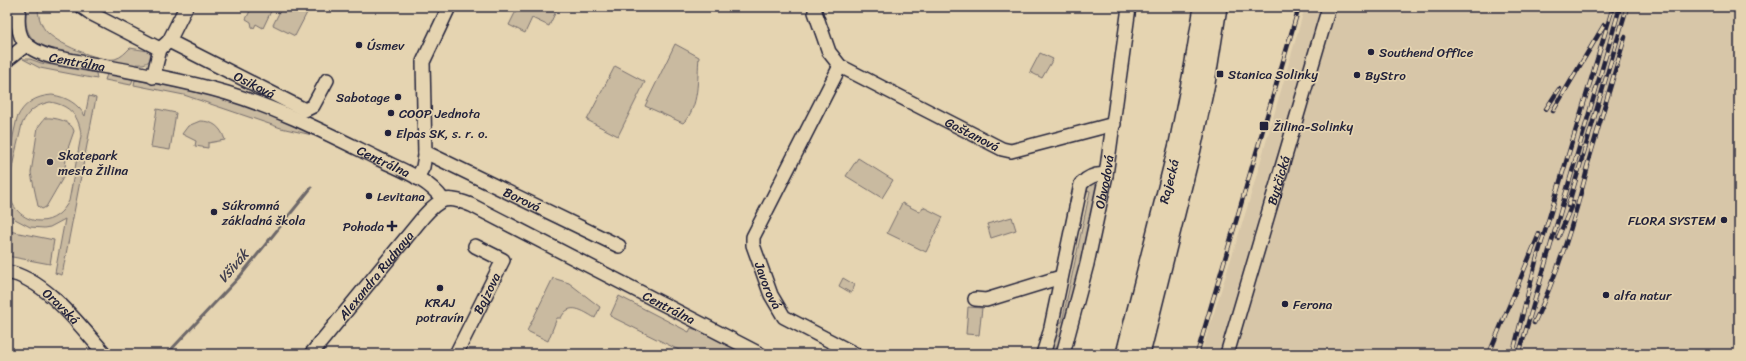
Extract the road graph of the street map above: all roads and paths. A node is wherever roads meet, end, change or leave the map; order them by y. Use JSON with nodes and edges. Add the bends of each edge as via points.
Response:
{"nodes":[{"id":1,"x":19,"y":7,"type":"edge"},
{"id":2,"x":82,"y":7,"type":"edge"},
{"id":3,"x":186,"y":7,"type":"edge"},
{"id":4,"x":449,"y":7,"type":"edge"},
{"id":5,"x":816,"y":7,"type":"edge"},
{"id":6,"x":1129,"y":7,"type":"edge"},
{"id":7,"x":1203,"y":7,"type":"edge"},
{"id":8,"x":1218,"y":7,"type":"edge"},
{"id":9,"x":1329,"y":7,"type":"edge"},
{"id":10,"x":26,"y":45,"type":"junction"},
{"id":11,"x":164,"y":45,"type":"junction"},
{"id":12,"x":7,"y":60,"type":"edge"},
{"id":13,"x":840,"y":66,"type":"junction"},
{"id":14,"x":153,"y":76,"type":"junction"},
{"id":15,"x":327,"y":80,"type":"dead end"},
{"id":16,"x":1114,"y":124,"type":"junction"},
{"id":17,"x":425,"y":153,"type":"junction"},
{"id":18,"x":399,"y":169,"type":"junction"},
{"id":19,"x":1106,"y":175,"type":"junction"},
{"id":20,"x":417,"y":178,"type":"junction"},
{"id":21,"x":443,"y":200,"type":"junction"},
{"id":22,"x":475,"y":246,"type":"dead end"},
{"id":23,"x":619,"y":246,"type":"dead end"},
{"id":24,"x":7,"y":272,"type":"edge"},
{"id":25,"x":1061,"y":277,"type":"junction"},
{"id":26,"x":975,"y":299,"type":"dead end"},
{"id":27,"x":105,"y":354,"type":"edge"},
{"id":28,"x":311,"y":354,"type":"edge"},
{"id":29,"x":456,"y":354,"type":"edge"},
{"id":30,"x":760,"y":354,"type":"edge"},
{"id":31,"x":855,"y":354,"type":"edge"},
{"id":32,"x":1043,"y":354,"type":"edge"},
{"id":33,"x":1063,"y":354,"type":"edge"},
{"id":34,"x":1125,"y":354,"type":"edge"},
{"id":35,"x":1141,"y":354,"type":"edge"},
{"id":36,"x":1227,"y":354,"type":"edge"}],
"edges":[{"from":1,"to":10,"type":"street","via":[[20,36]]},
{"from":2,"to":11,"type":"street","name":"Osiková","via":[[92,14]]},
{"from":3,"to":11,"type":"street"},
{"from":4,"to":17,"type":"street","via":[[423,62]]},
{"from":5,"to":13,"type":"street","name":"Gaštanová","via":[[829,52]]},
{"from":6,"to":16,"type":"street","name":"Obvodová"},
{"from":7,"to":34,"type":"main road","name":"Rajecká","via":[[1178,144]]},
{"from":8,"to":35,"type":"main road","name":"Rajecká","via":[[1192,149]]},
{"from":9,"to":36,"type":"street","name":"Bytčická"},
{"from":10,"to":12,"type":"street"},
{"from":10,"to":14,"type":"street","name":"Centrálna","via":[[36,52],[53,57]]},
{"from":11,"to":14,"type":"street"},
{"from":11,"to":15,"type":"street","name":"Osiková","via":[[305,110],[313,106]]},
{"from":13,"to":16,"type":"street","name":"Gaštanová","via":[[1002,150],[1011,151]]},
{"from":13,"to":31,"type":"street","name":"Javorová","via":[[760,222],[753,237],[753,245],[771,295],[784,317]]},
{"from":14,"to":18,"type":"street","name":"Centrálna","via":[[227,93],[259,104],[323,131]]},
{"from":16,"to":19,"type":"street","name":"Obvodová"},
{"from":17,"to":18,"type":"street","via":[[413,164]]},
{"from":17,"to":20,"type":"street"},
{"from":17,"to":23,"type":"street","name":"Borová"},
{"from":18,"to":20,"type":"street","name":"Centrálna"},
{"from":19,"to":25,"type":"street","via":[[1099,174],[1081,184]]},
{"from":19,"to":33,"type":"street","name":"Obvodová","via":[[1087,264]]},
{"from":20,"to":21,"type":"street","name":"Centrálna","via":[[434,189]]},
{"from":21,"to":28,"type":"street","name":"Alexandra Rudnaya","via":[[437,202],[424,216]]},
{"from":21,"to":30,"type":"street","name":"Centrálna","via":[[460,200],[471,205]]},
{"from":22,"to":29,"type":"street","name":"Bajzova","via":[[503,260]]},
{"from":24,"to":27,"type":"street","name":"Oravská","via":[[30,280],[52,298]]},
{"from":25,"to":26,"type":"street","via":[[986,300]]},
{"from":25,"to":32,"type":"street"}]}
